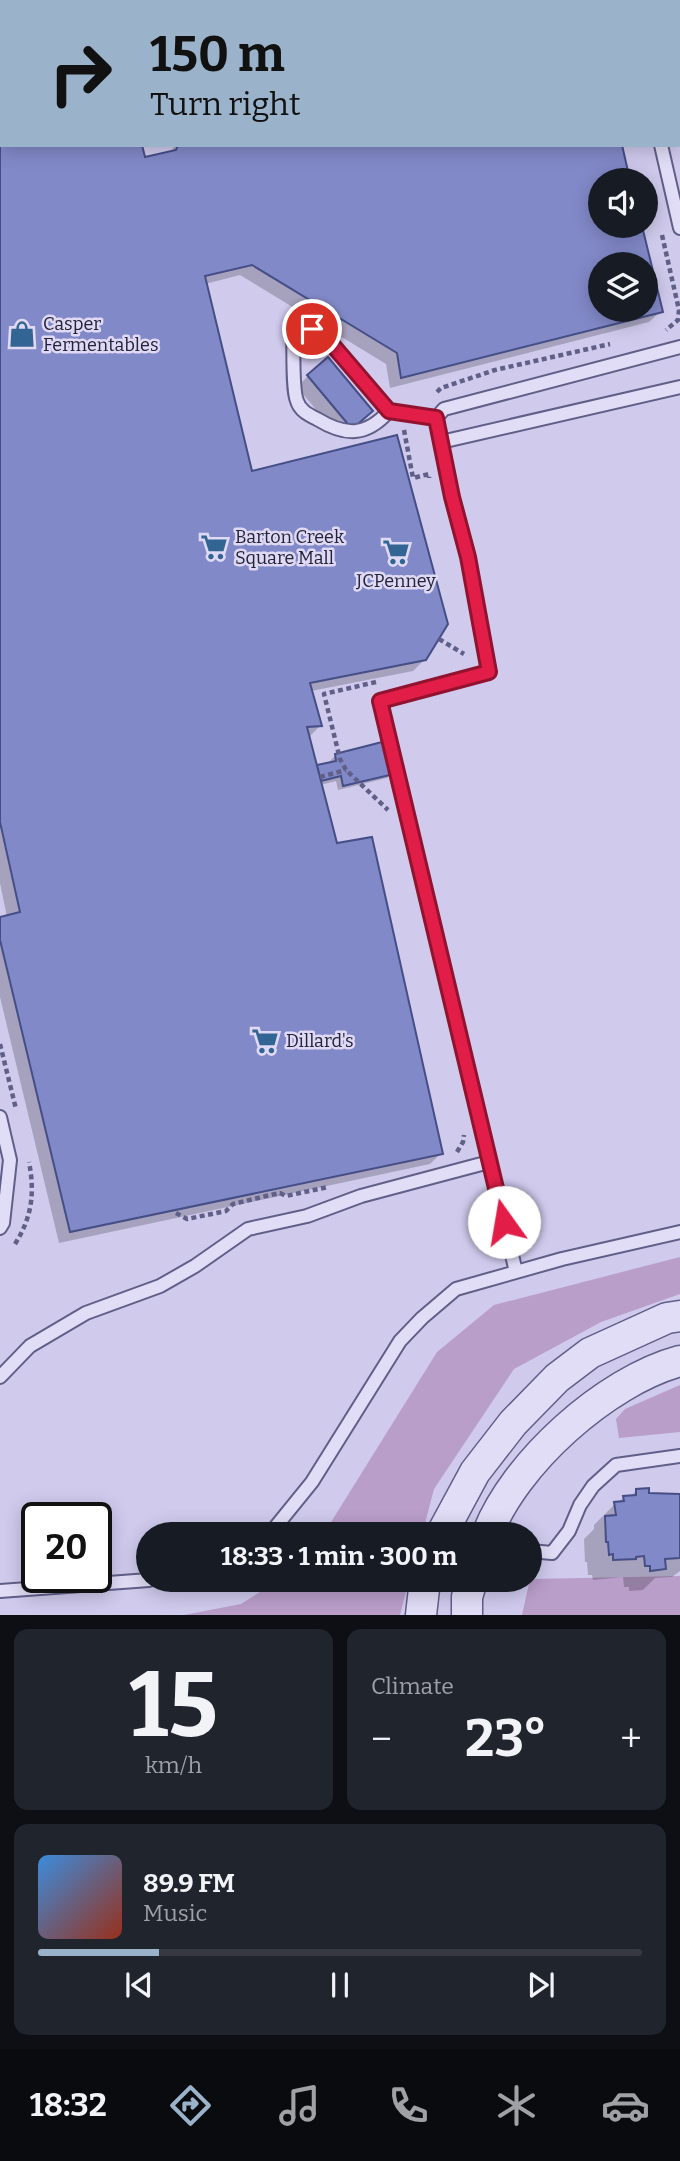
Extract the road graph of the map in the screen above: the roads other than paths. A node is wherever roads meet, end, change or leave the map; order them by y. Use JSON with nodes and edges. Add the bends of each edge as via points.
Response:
{"nodes":[{"id":1,"x":661,"y":147,"type":"edge"},
{"id":2,"x":680,"y":228,"type":"edge"},
{"id":3,"x":680,"y":347,"type":"edge"},
{"id":4,"x":680,"y":387,"type":"edge"},
{"id":5,"x":389,"y":411,"type":"junction"},
{"id":6,"x":436,"y":418,"type":"junction"},
{"id":7,"x":441,"y":442,"type":"junction"},
{"id":8,"x":0,"y":1117,"type":"edge"},
{"id":9,"x":489,"y":1162,"type":"junction"},
{"id":10,"x":0,"y":1228,"type":"edge"},
{"id":11,"x":680,"y":1232,"type":"edge"},
{"id":12,"x":516,"y":1272,"type":"junction"},
{"id":13,"x":680,"y":1317,"type":"edge"},
{"id":14,"x":680,"y":1361,"type":"edge"},
{"id":15,"x":0,"y":1377,"type":"edge"},
{"id":16,"x":680,"y":1456,"type":"edge"},
{"id":17,"x":280,"y":1522,"type":"edge"},
{"id":18,"x":448,"y":1522,"type":"edge"},
{"id":19,"x":492,"y":1522,"type":"edge"},
{"id":20,"x":542,"y":1552,"type":"edge"},
{"id":21,"x":136,"y":1581,"type":"edge"},
{"id":22,"x":0,"y":1591,"type":"edge"},
{"id":23,"x":424,"y":1592,"type":"edge"},
{"id":24,"x":468,"y":1592,"type":"edge"},
{"id":25,"x":421,"y":1615,"type":"edge"},
{"id":26,"x":467,"y":1615,"type":"edge"}],
"edges":[{"from":1,"to":2,"type":"lane"},
{"from":3,"to":6,"type":"lane","via":[[444,409]]},
{"from":4,"to":7,"type":"lane"},
{"from":5,"to":5,"type":"lane","via":[[324,335],[312,329],[293,335],[296,400],[303,412],[334,429],[354,433],[380,421]]},
{"from":5,"to":6,"type":"lane"},
{"from":6,"to":7,"type":"lane"},
{"from":7,"to":9,"type":"lane","via":[[489,672],[380,701]]},
{"from":8,"to":10,"type":"lane","via":[[10,1160]]},
{"from":9,"to":12,"type":"lane"},
{"from":9,"to":15,"type":"lane","via":[[361,1196],[307,1216],[248,1228],[160,1286],[86,1313],[41,1339]]},
{"from":11,"to":12,"type":"lane"},
{"from":12,"to":17,"type":"lane","via":[[456,1289],[422,1318],[388,1359],[312,1482]]},
{"from":13,"to":18,"type":"street","via":[[667,1318],[590,1353],[557,1378],[513,1423],[475,1472]]},
{"from":14,"to":19,"type":"street","via":[[634,1380],[587,1410],[514,1486]]},
{"from":16,"to":20,"type":"lane","via":[[616,1465],[593,1486],[552,1553]]},
{"from":21,"to":22,"type":"lane"},
{"from":23,"to":25,"type":"street"},
{"from":24,"to":26,"type":"street"}]}
